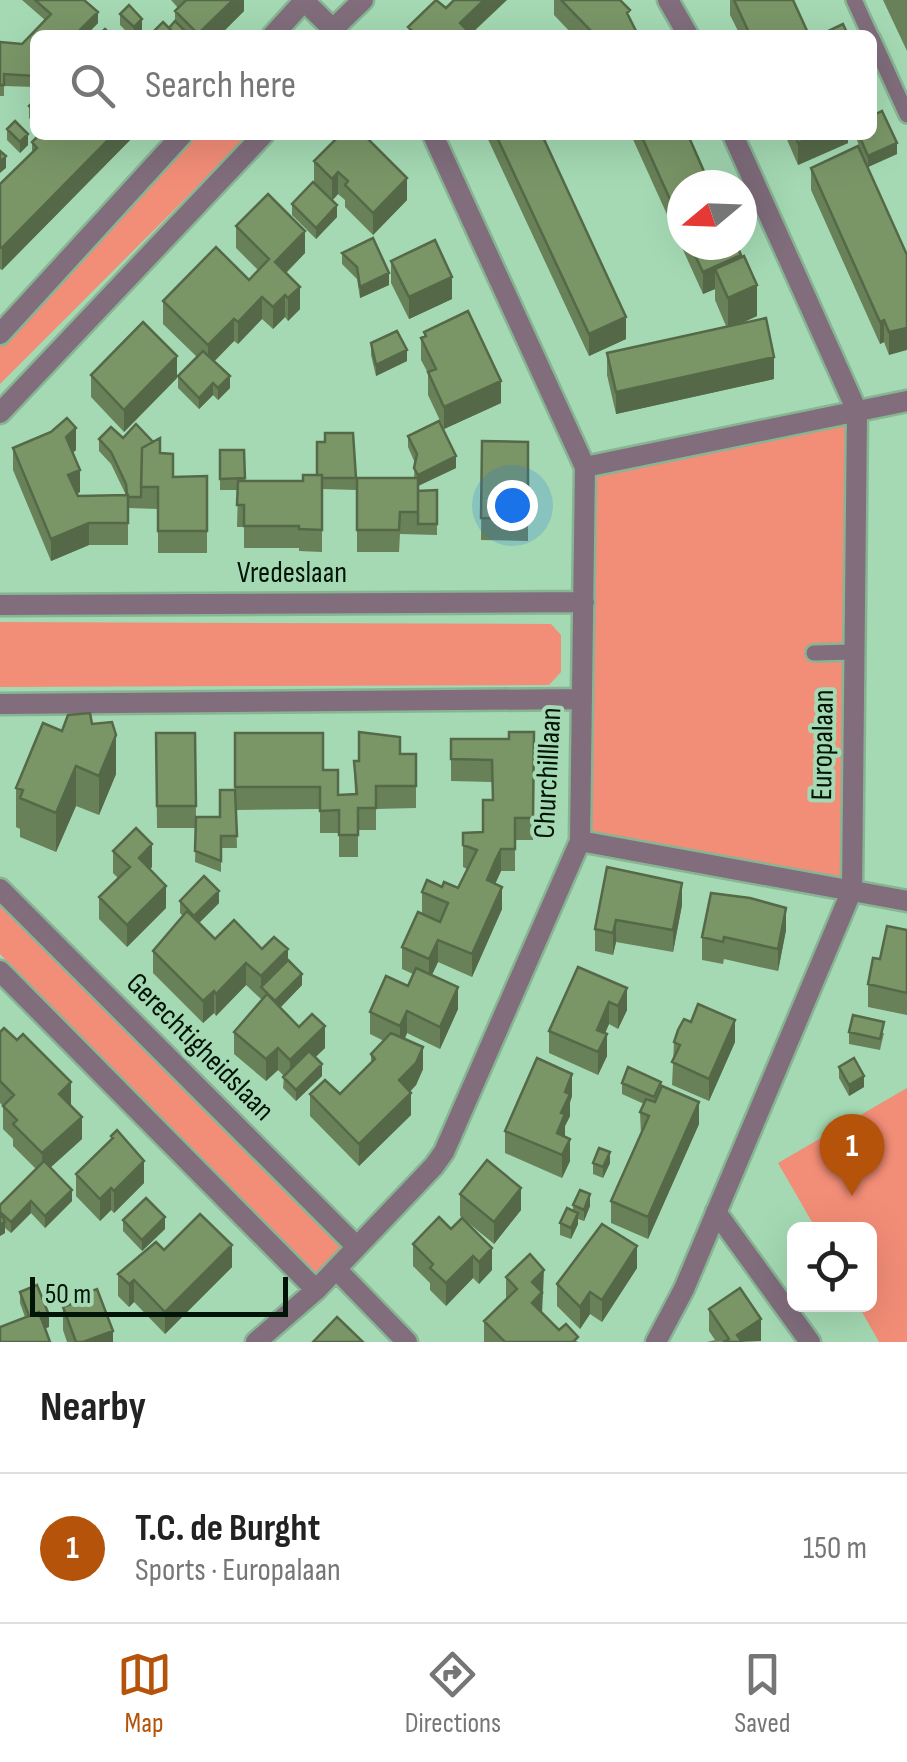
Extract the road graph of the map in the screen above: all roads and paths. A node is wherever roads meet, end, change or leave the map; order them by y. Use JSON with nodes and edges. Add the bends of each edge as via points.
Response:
{"nodes":[{"id":1,"x":304,"y":0,"type":"edge"},
{"id":2,"x":363,"y":0,"type":"edge"},
{"id":3,"x":668,"y":0,"type":"edge"},
{"id":4,"x":854,"y":0,"type":"edge"},
{"id":5,"x":277,"y":30,"type":"edge"},
{"id":6,"x":334,"y":30,"type":"edge"},
{"id":7,"x":338,"y":30,"type":"edge"},
{"id":8,"x":685,"y":30,"type":"edge"},
{"id":9,"x":868,"y":30,"type":"edge"},
{"id":10,"x":877,"y":50,"type":"edge"},
{"id":11,"x":907,"y":114,"type":"edge"},
{"id":12,"x":177,"y":140,"type":"edge"},
{"id":13,"x":257,"y":140,"type":"edge"},
{"id":14,"x":435,"y":140,"type":"edge"},
{"id":15,"x":735,"y":140,"type":"edge"},
{"id":16,"x":0,"y":334,"type":"edge"},
{"id":17,"x":907,"y":401,"type":"edge"},
{"id":18,"x":857,"y":411,"type":"junction"},
{"id":19,"x":0,"y":413,"type":"edge"},
{"id":20,"x":585,"y":467,"type":"junction"},
{"id":21,"x":584,"y":602,"type":"junction"},
{"id":22,"x":0,"y":605,"type":"edge"},
{"id":23,"x":814,"y":652,"type":"dead end"},
{"id":24,"x":854,"y":652,"type":"junction"},
{"id":25,"x":582,"y":699,"type":"junction"},
{"id":26,"x":0,"y":704,"type":"edge"},
{"id":27,"x":580,"y":841,"type":"junction"},
{"id":28,"x":0,"y":889,"type":"edge"},
{"id":29,"x":852,"y":890,"type":"junction"},
{"id":30,"x":907,"y":901,"type":"edge"},
{"id":31,"x":0,"y":971,"type":"edge"},
{"id":32,"x":716,"y":1212,"type":"junction"},
{"id":33,"x":356,"y":1247,"type":"junction"},
{"id":34,"x":336,"y":1269,"type":"junction"},
{"id":35,"x":316,"y":1290,"type":"junction"},
{"id":36,"x":256,"y":1342,"type":"edge"},
{"id":37,"x":408,"y":1342,"type":"edge"},
{"id":38,"x":656,"y":1342,"type":"edge"},
{"id":39,"x":810,"y":1342,"type":"edge"}],
"edges":[{"from":1,"to":5,"type":"street"},
{"from":1,"to":6,"type":"street"},
{"from":2,"to":7,"type":"street"},
{"from":3,"to":8,"type":"street"},
{"from":4,"to":9,"type":"lane"},
{"from":10,"to":11,"type":"lane"},
{"from":12,"to":16,"type":"street"},
{"from":13,"to":19,"type":"street"},
{"from":14,"to":20,"type":"street","name":"Churchilllaan"},
{"from":15,"to":18,"type":"street","name":"Europalaan"},
{"from":17,"to":18,"type":"street"},
{"from":18,"to":20,"type":"street"},
{"from":18,"to":24,"type":"street","name":"Europalaan"},
{"from":20,"to":21,"type":"street","name":"Churchilllaan"},
{"from":21,"to":22,"type":"street","name":"Vredeslaan"},
{"from":21,"to":25,"type":"street","name":"Churchilllaan"},
{"from":23,"to":24,"type":"lane"},
{"from":24,"to":29,"type":"street","name":"Europalaan"},
{"from":25,"to":26,"type":"street"},
{"from":25,"to":27,"type":"street","name":"Churchilllaan"},
{"from":27,"to":29,"type":"street"},
{"from":27,"to":33,"type":"street","name":"Churchilllaan","via":[[444,1152]]},
{"from":28,"to":33,"type":"street","name":"Gerechtigheidslaan"},
{"from":29,"to":30,"type":"street"},
{"from":29,"to":32,"type":"street","name":"Europalaan"},
{"from":31,"to":35,"type":"street"},
{"from":32,"to":38,"type":"street","name":"Europalaan"},
{"from":32,"to":39,"type":"street"},
{"from":33,"to":34,"type":"street","name":"Churchilllaan"},
{"from":34,"to":35,"type":"street","name":"Churchilllaan"},
{"from":34,"to":37,"type":"street"},
{"from":35,"to":36,"type":"street","name":"Churchilllaan"}]}
